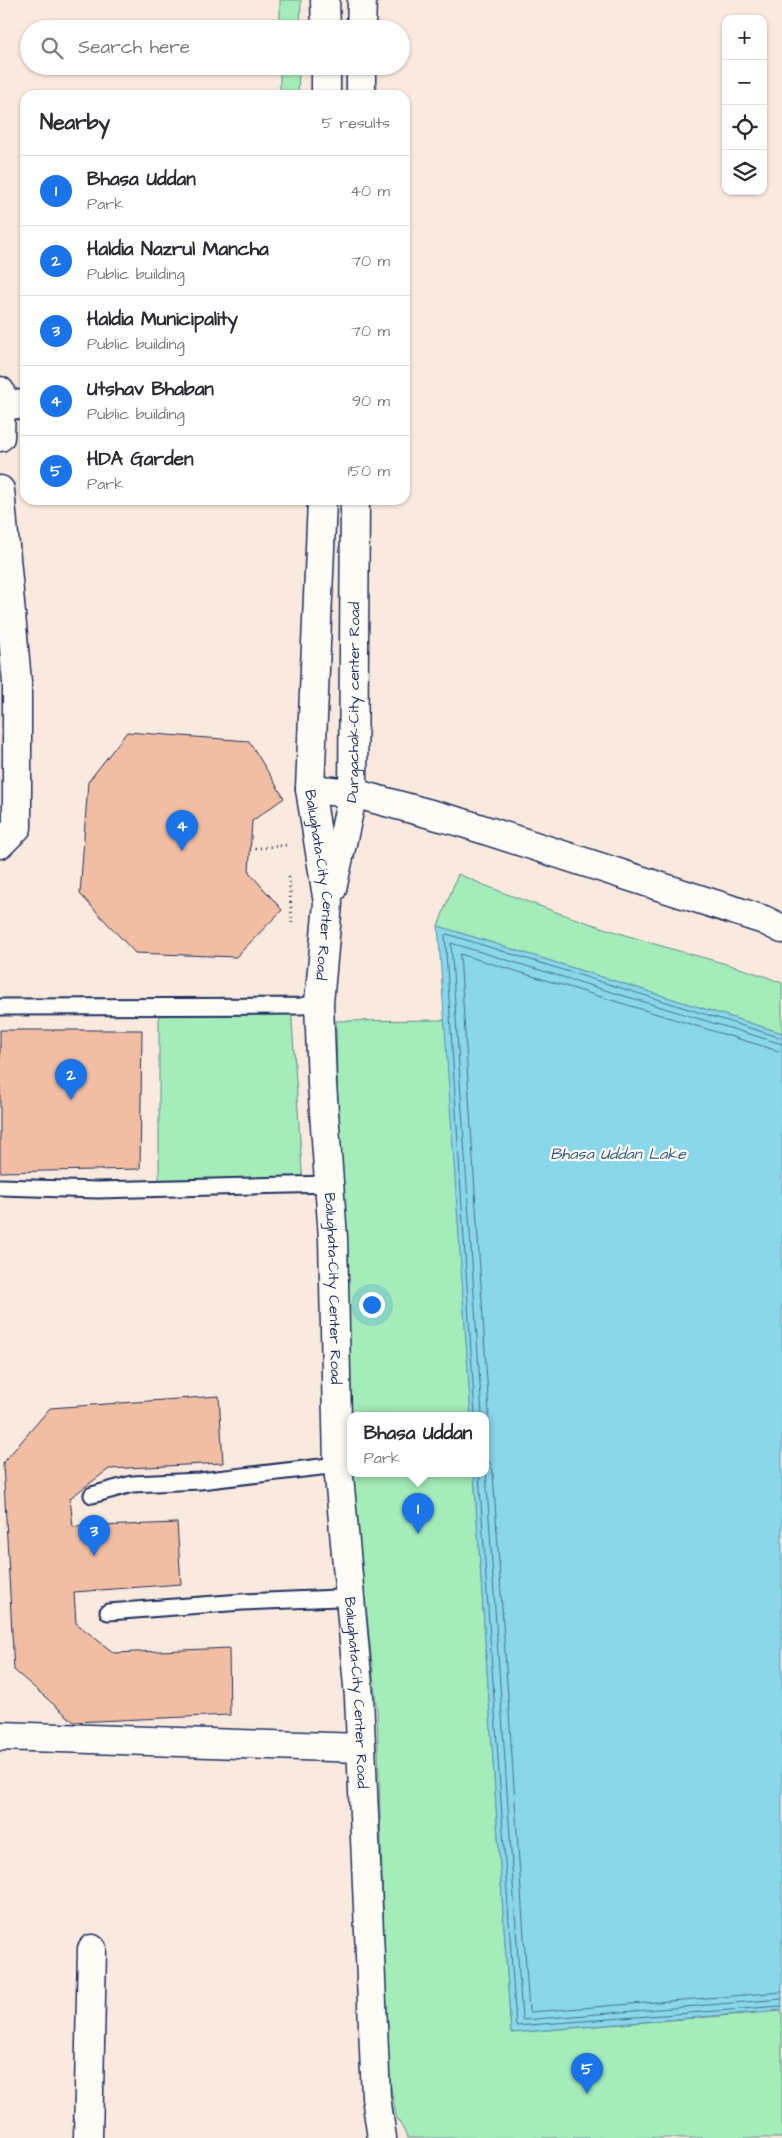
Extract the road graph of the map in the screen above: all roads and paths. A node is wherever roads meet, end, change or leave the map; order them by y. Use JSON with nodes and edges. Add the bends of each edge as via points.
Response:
{"nodes":[{"id":1,"x":325,"y":0,"type":"edge"},
{"id":2,"x":362,"y":0,"type":"edge"},
{"id":3,"x":326,"y":20,"type":"edge"},
{"id":4,"x":362,"y":20,"type":"edge"},
{"id":5,"x":326,"y":75,"type":"edge"},
{"id":6,"x":361,"y":75,"type":"edge"},
{"id":7,"x":326,"y":90,"type":"edge"},
{"id":8,"x":361,"y":90,"type":"edge"},
{"id":9,"x":9,"y":400,"type":"edge"},
{"id":10,"x":0,"y":437,"type":"edge"},
{"id":11,"x":0,"y":490,"type":"edge"},
{"id":12,"x":322,"y":505,"type":"edge"},
{"id":13,"x":355,"y":505,"type":"edge"},
{"id":14,"x":310,"y":789,"type":"junction"},
{"id":15,"x":353,"y":794,"type":"junction"},
{"id":16,"x":0,"y":844,"type":"edge"},
{"id":17,"x":287,"y":845,"type":"dead end"},
{"id":18,"x":250,"y":849,"type":"dead end"},
{"id":19,"x":328,"y":903,"type":"junction"},
{"id":20,"x":782,"y":929,"type":"edge"},
{"id":21,"x":319,"y":1002,"type":"junction"},
{"id":22,"x":0,"y":1007,"type":"edge"},
{"id":23,"x":330,"y":1184,"type":"junction"},
{"id":24,"x":0,"y":1187,"type":"edge"},
{"id":25,"x":338,"y":1465,"type":"junction"},
{"id":26,"x":92,"y":1494,"type":"dead end"},
{"id":27,"x":351,"y":1596,"type":"junction"},
{"id":28,"x":108,"y":1612,"type":"dead end"},
{"id":29,"x":0,"y":1736,"type":"edge"},
{"id":30,"x":361,"y":1748,"type":"junction"},
{"id":31,"x":92,"y":1949,"type":"dead end"},
{"id":32,"x":88,"y":2138,"type":"edge"},
{"id":33,"x":382,"y":2138,"type":"edge"}],
"edges":[{"from":1,"to":3,"type":"main road"},
{"from":2,"to":4,"type":"main road"},
{"from":5,"to":7,"type":"main road"},
{"from":6,"to":8,"type":"main road"},
{"from":9,"to":10,"type":"main road"},
{"from":11,"to":16,"type":"main road","via":[[17,682],[17,827]]},
{"from":12,"to":14,"type":"main road","name":"Balughata-City Center Road"},
{"from":13,"to":15,"type":"main road","name":"Durgachak-City center Road"},
{"from":14,"to":15,"type":"main road"},
{"from":14,"to":19,"type":"main road","name":"Balughata-City Center Road"},
{"from":15,"to":19,"type":"main road","name":"Durgachak-City center Road"},
{"from":15,"to":20,"type":"main road","via":[[460,822],[764,920]]},
{"from":17,"to":18,"type":"path"},
{"from":19,"to":21,"type":"main road","name":"Balughata-City Center Road"},
{"from":21,"to":22,"type":"lane","via":[[300,1006]]},
{"from":21,"to":23,"type":"main road","name":"Balughata-City Center Road"},
{"from":23,"to":24,"type":"lane","via":[[98,1190]]},
{"from":23,"to":25,"type":"main road","name":"Balughata-City Center Road"},
{"from":25,"to":26,"type":"lane","via":[[200,1481],[132,1484]]},
{"from":25,"to":27,"type":"main road","name":"Balughata-City Center Road"},
{"from":27,"to":28,"type":"lane"},
{"from":27,"to":30,"type":"main road","name":"Balughata-City Center Road"},
{"from":29,"to":30,"type":"main road"},
{"from":30,"to":33,"type":"main road","name":"Balughata-City Center Road","via":[[376,2097]]},
{"from":31,"to":32,"type":"main road"}]}
